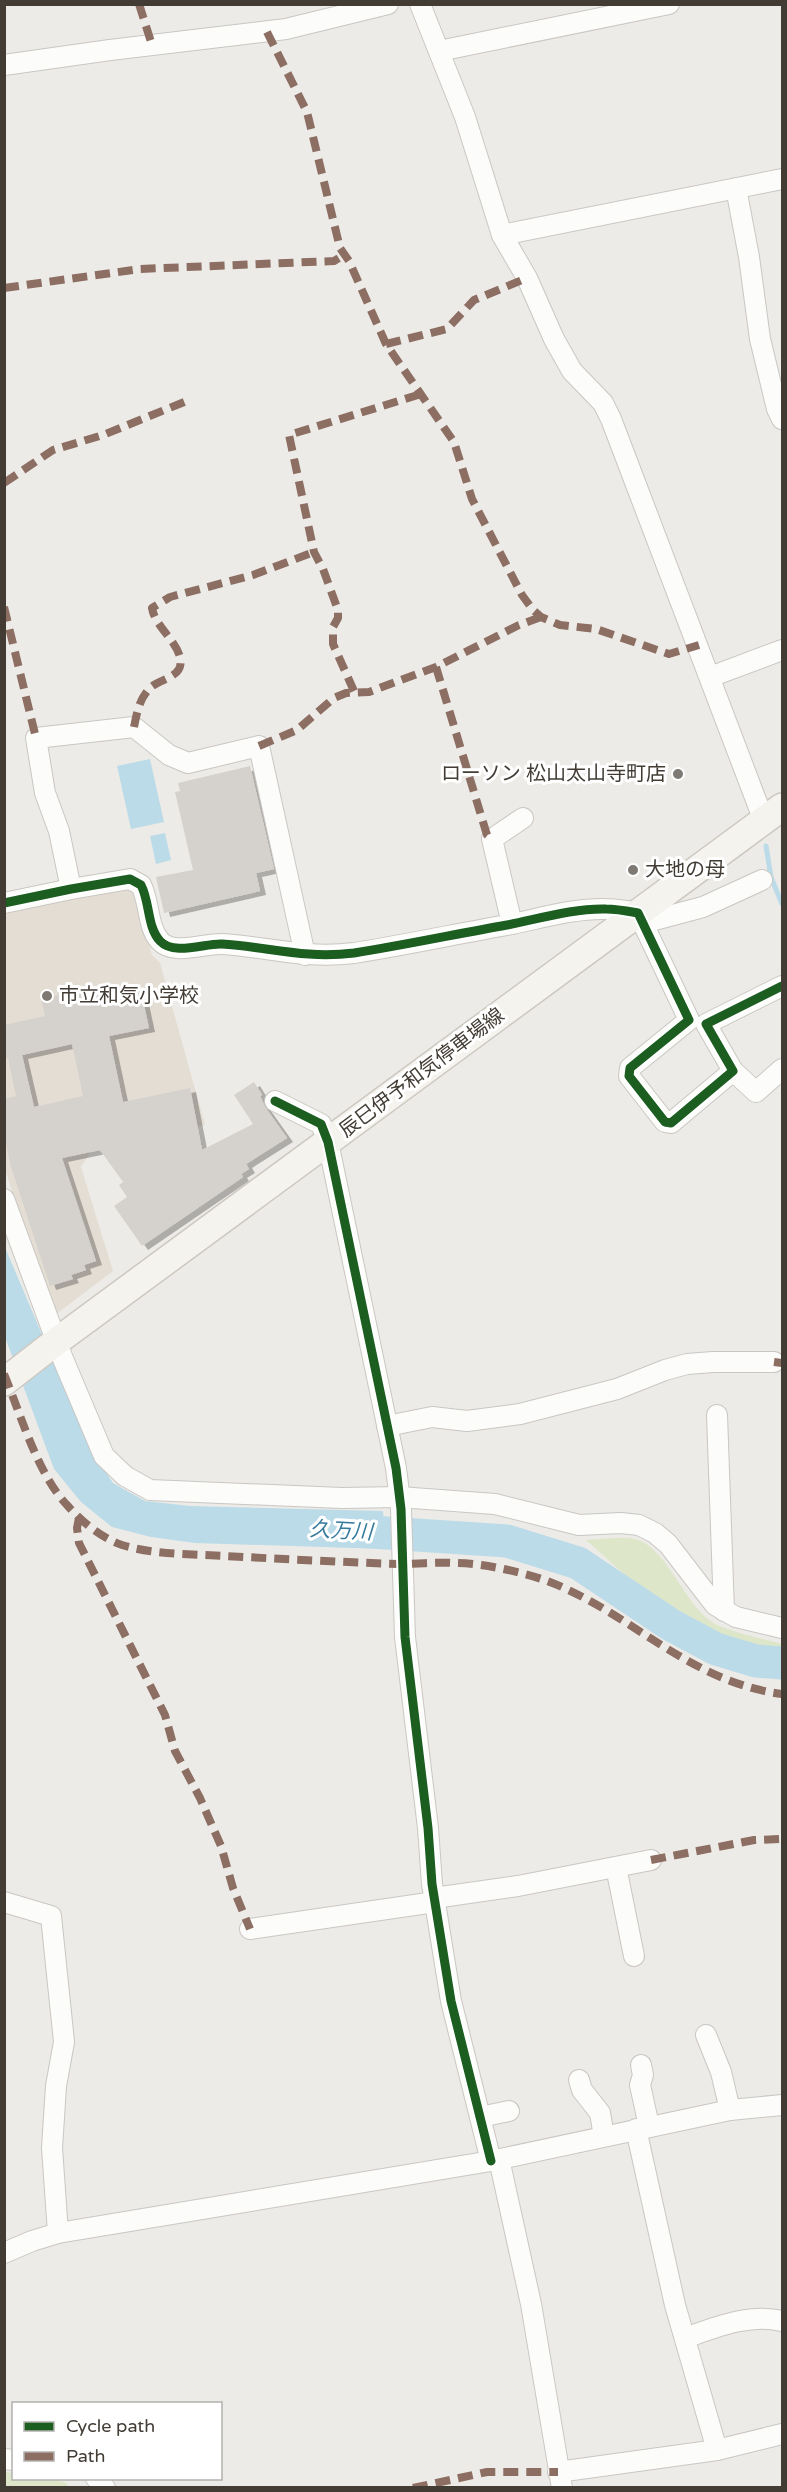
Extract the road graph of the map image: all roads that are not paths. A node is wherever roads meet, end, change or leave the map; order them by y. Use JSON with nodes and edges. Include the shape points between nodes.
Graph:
{"nodes":[{"id":1,"x":388,"y":4,"type":"edge"},
{"id":2,"x":420,"y":4,"type":"edge"},
{"id":3,"x":669,"y":4,"type":"edge"},
{"id":4,"x":439,"y":51,"type":"junction"},
{"id":5,"x":4,"y":65,"type":"edge"},
{"id":6,"x":783,"y":179,"type":"edge"},
{"id":7,"x":736,"y":188,"type":"junction"},
{"id":8,"x":502,"y":235,"type":"junction"},
{"id":9,"x":783,"y":419,"type":"edge"},
{"id":10,"x":783,"y":650,"type":"edge"},
{"id":11,"x":710,"y":677,"type":"junction"},
{"id":12,"x":773,"y":814,"type":"edge"},
{"id":13,"x":523,"y":818,"type":"dead end"},
{"id":14,"x":762,"y":880,"type":"dead end"},
{"id":15,"x":71,"y":888,"type":"junction"},
{"id":16,"x":4,"y":903,"type":"edge"},
{"id":17,"x":640,"y":918,"type":"junction"},
{"id":18,"x":512,"y":924,"type":"junction"},
{"id":19,"x":305,"y":955,"type":"junction"},
{"id":20,"x":783,"y":986,"type":"edge"},
{"id":21,"x":698,"y":1022,"type":"junction"},
{"id":22,"x":783,"y":1069,"type":"edge"},
{"id":23,"x":733,"y":1071,"type":"junction"},
{"id":24,"x":275,"y":1101,"type":"dead end"},
{"id":25,"x":328,"y":1142,"type":"junction"},
{"id":26,"x":4,"y":1199,"type":"edge"},
{"id":27,"x":53,"y":1344,"type":"junction"},
{"id":28,"x":774,"y":1362,"type":"dead end"},
{"id":29,"x":7,"y":1380,"type":"edge"},
{"id":30,"x":717,"y":1415,"type":"dead end"},
{"id":31,"x":387,"y":1426,"type":"junction"},
{"id":32,"x":400,"y":1503,"type":"junction"},
{"id":33,"x":724,"y":1611,"type":"junction"},
{"id":34,"x":783,"y":1628,"type":"edge"},
{"id":35,"x":651,"y":1860,"type":"dead end"},
{"id":36,"x":616,"y":1867,"type":"junction"},
{"id":37,"x":435,"y":1900,"type":"junction"},
{"id":38,"x":4,"y":1902,"type":"edge"},
{"id":39,"x":250,"y":1929,"type":"dead end"},
{"id":40,"x":634,"y":1956,"type":"dead end"},
{"id":41,"x":706,"y":2035,"type":"dead end"},
{"id":42,"x":641,"y":2065,"type":"dead end"},
{"id":43,"x":579,"y":2080,"type":"dead end"},
{"id":44,"x":783,"y":2105,"type":"edge"},
{"id":45,"x":730,"y":2110,"type":"junction"},
{"id":46,"x":509,"y":2111,"type":"dead end"},
{"id":47,"x":480,"y":2117,"type":"junction"},
{"id":48,"x":642,"y":2127,"type":"junction"},
{"id":49,"x":604,"y":2136,"type":"junction"},
{"id":50,"x":495,"y":2160,"type":"junction"},
{"id":51,"x":58,"y":2233,"type":"junction"},
{"id":52,"x":4,"y":2253,"type":"edge"},
{"id":53,"x":783,"y":2321,"type":"edge"},
{"id":54,"x":685,"y":2338,"type":"junction"},
{"id":55,"x":783,"y":2434,"type":"edge"},
{"id":56,"x":717,"y":2450,"type":"junction"},
{"id":57,"x":560,"y":2480,"type":"edge"}],
"edges":[{"from":1,"to":5,"type":"street","via":[[286,29]]},
{"from":2,"to":4,"type":"street"},
{"from":3,"to":4,"type":"street"},
{"from":4,"to":8,"type":"street","via":[[478,155]]},
{"from":6,"to":7,"type":"street"},
{"from":7,"to":8,"type":"street"},
{"from":7,"to":9,"type":"street","via":[[760,339],[777,409]]},
{"from":8,"to":11,"type":"street","via":[[572,371],[603,403],[611,419]]},
{"from":10,"to":11,"type":"street"},
{"from":11,"to":12,"type":"street"},
{"from":12,"to":17,"type":"main road","name":"辰巳伊予和気停車場線"},
{"from":13,"to":18,"type":"street","via":[[492,839]]},
{"from":14,"to":17,"type":"street","via":[[703,907]]},
{"from":15,"to":16,"type":"street"},
{"from":15,"to":19,"type":"street","via":[[122,879],[136,881],[144,890],[160,942],[169,946],[222,944]]},
{"from":15,"to":19,"type":"street","via":[[59,831],[45,793],[36,738],[134,727],[169,755],[188,763],[260,746]]},
{"from":17,"to":18,"type":"street","via":[[605,909]]},
{"from":17,"to":21,"type":"street"},
{"from":17,"to":25,"type":"main road","name":"辰巳伊予和気停車場線"},
{"from":18,"to":19,"type":"street","via":[[352,953]]},
{"from":20,"to":21,"type":"street"},
{"from":21,"to":23,"type":"street"},
{"from":21,"to":23,"type":"street","via":[[630,1068],[629,1076],[665,1122],[670,1123]]},
{"from":22,"to":23,"type":"street","via":[[756,1092]]},
{"from":24,"to":25,"type":"street","via":[[321,1124]]},
{"from":25,"to":27,"type":"main road","name":"辰巳伊予和気停車場線"},
{"from":25,"to":31,"type":"street"},
{"from":26,"to":27,"type":"street"},
{"from":27,"to":29,"type":"main road","name":"辰巳伊予和気停車場線"},
{"from":27,"to":32,"type":"street","via":[[104,1456],[125,1476],[150,1490]]},
{"from":28,"to":31,"type":"street","via":[[687,1364],[617,1389],[520,1414],[467,1421],[432,1417]]},
{"from":30,"to":33,"type":"street"},
{"from":31,"to":32,"type":"street"},
{"from":32,"to":33,"type":"street","via":[[495,1504],[579,1525],[639,1525],[668,1544],[707,1597]]},
{"from":32,"to":37,"type":"street","via":[[405,1637]]},
{"from":33,"to":34,"type":"street"},
{"from":35,"to":36,"type":"street"},
{"from":36,"to":37,"type":"street"},
{"from":36,"to":40,"type":"street"},
{"from":37,"to":39,"type":"street"},
{"from":37,"to":47,"type":"street","via":[[451,2001]]},
{"from":38,"to":51,"type":"street","via":[[51,1916],[64,2042],[52,2148]]},
{"from":41,"to":45,"type":"street","via":[[721,2072]]},
{"from":42,"to":48,"type":"street"},
{"from":43,"to":49,"type":"street","via":[[600,2113]]},
{"from":44,"to":45,"type":"street"},
{"from":45,"to":48,"type":"street"},
{"from":46,"to":47,"type":"street"},
{"from":47,"to":50,"type":"street"},
{"from":48,"to":49,"type":"street"},
{"from":48,"to":54,"type":"street"},
{"from":49,"to":50,"type":"street"},
{"from":50,"to":51,"type":"street"},
{"from":50,"to":57,"type":"street","via":[[531,2304]]},
{"from":51,"to":52,"type":"street"},
{"from":53,"to":54,"type":"street","via":[[765,2317],[722,2325]]},
{"from":54,"to":56,"type":"street"},
{"from":55,"to":56,"type":"street"},
{"from":56,"to":57,"type":"street"}]}
